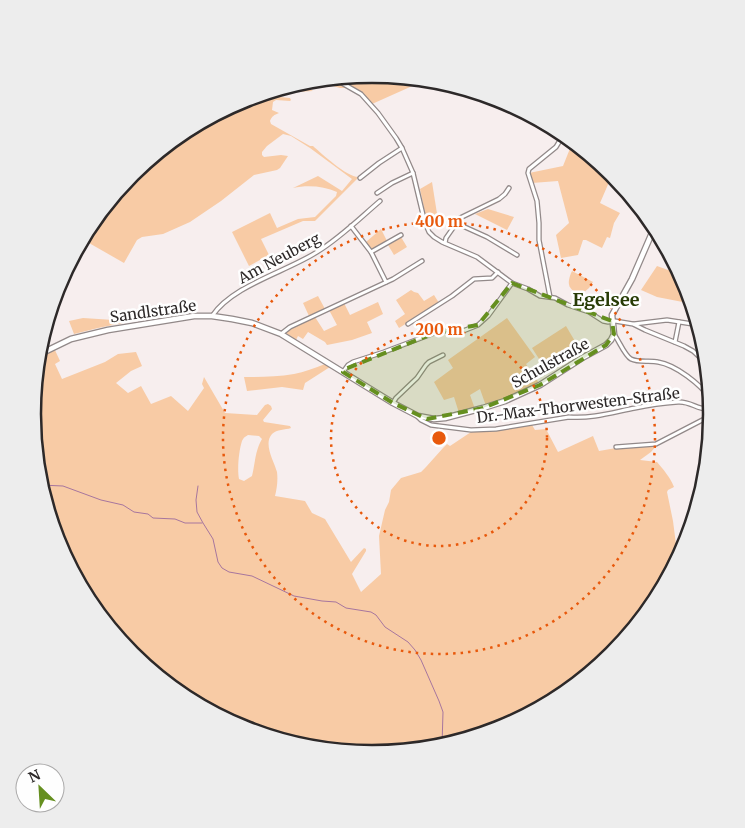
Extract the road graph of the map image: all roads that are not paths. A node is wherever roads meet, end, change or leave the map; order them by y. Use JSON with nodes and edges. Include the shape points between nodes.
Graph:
{"nodes":[{"id":1,"x":344,"y":84,"type":"edge"},
{"id":2,"x":559,"y":142,"type":"dead end"},
{"id":3,"x":402,"y":148,"type":"junction"},
{"id":4,"x":413,"y":173,"type":"junction"},
{"id":5,"x":360,"y":178,"type":"dead end"},
{"id":6,"x":509,"y":188,"type":"dead end"},
{"id":7,"x":377,"y":193,"type":"dead end"},
{"id":8,"x":380,"y":201,"type":"dead end"},
{"id":9,"x":456,"y":223,"type":"junction"},
{"id":10,"x":351,"y":226,"type":"junction"},
{"id":11,"x":400,"y":235,"type":"dead end"},
{"id":12,"x":652,"y":236,"type":"edge"},
{"id":13,"x":445,"y":243,"type":"junction"},
{"id":14,"x":371,"y":252,"type":"junction"},
{"id":15,"x":517,"y":255,"type":"dead end"},
{"id":16,"x":422,"y":261,"type":"dead end"},
{"id":17,"x":498,"y":272,"type":"junction"},
{"id":18,"x":386,"y":282,"type":"junction"},
{"id":19,"x":512,"y":283,"type":"junction"},
{"id":20,"x":550,"y":297,"type":"junction"},
{"id":21,"x":212,"y":316,"type":"junction"},
{"id":22,"x":612,"y":321,"type":"junction"},
{"id":23,"x":679,"y":322,"type":"junction"},
{"id":24,"x":408,"y":324,"type":"dead end"},
{"id":25,"x":633,"y":324,"type":"junction"},
{"id":26,"x":691,"y":324,"type":"edge"},
{"id":27,"x":281,"y":334,"type":"junction"},
{"id":28,"x":614,"y":334,"type":"junction"},
{"id":29,"x":675,"y":342,"type":"junction"},
{"id":30,"x":48,"y":350,"type":"edge"},
{"id":31,"x":443,"y":355,"type":"dead end"},
{"id":32,"x":698,"y":355,"type":"edge"},
{"id":33,"x":343,"y":372,"type":"junction"},
{"id":34,"x":703,"y":390,"type":"edge"},
{"id":35,"x":393,"y":402,"type":"junction"},
{"id":36,"x":704,"y":409,"type":"edge"},
{"id":37,"x":418,"y":416,"type":"junction"},
{"id":38,"x":704,"y":419,"type":"edge"},
{"id":39,"x":616,"y":447,"type":"dead end"}],
"edges":[{"from":1,"to":3,"type":"street","via":[[361,94]]},
{"from":2,"to":20,"type":"street","via":[[528,173],[537,200],[538,240]]},
{"from":3,"to":4,"type":"street"},
{"from":3,"to":5,"type":"street"},
{"from":4,"to":7,"type":"street"},
{"from":4,"to":13,"type":"street","via":[[429,232]]},
{"from":6,"to":9,"type":"street","via":[[499,199],[464,215]]},
{"from":8,"to":10,"type":"street","name":"Am Neuberg"},
{"from":9,"to":13,"type":"street"},
{"from":9,"to":15,"type":"street"},
{"from":10,"to":14,"type":"street"},
{"from":10,"to":21,"type":"street","name":"Am Neuberg","via":[[318,252],[233,295]]},
{"from":11,"to":14,"type":"street"},
{"from":12,"to":22,"type":"street","via":[[612,315]]},
{"from":13,"to":17,"type":"street","via":[[477,257]]},
{"from":14,"to":18,"type":"street"},
{"from":16,"to":18,"type":"street"},
{"from":17,"to":19,"type":"street"},
{"from":17,"to":24,"type":"street","via":[[492,278],[474,279]]},
{"from":18,"to":27,"type":"street"},
{"from":19,"to":20,"type":"street","via":[[540,296]]},
{"from":19,"to":33,"type":"street","via":[[478,325],[463,331],[437,332],[353,362]]},
{"from":20,"to":22,"type":"street","via":[[603,321]]},
{"from":21,"to":27,"type":"street","name":"Sandlstraße","via":[[252,323]]},
{"from":21,"to":30,"type":"street","name":"Sandlstraße","via":[[176,318],[108,330],[71,339]]},
{"from":22,"to":25,"type":"street"},
{"from":22,"to":28,"type":"street"},
{"from":23,"to":25,"type":"street","via":[[667,320]]},
{"from":23,"to":26,"type":"street"},
{"from":23,"to":29,"type":"street"},
{"from":25,"to":29,"type":"street"},
{"from":27,"to":33,"type":"street","name":"Sandlstraße"},
{"from":28,"to":34,"type":"street","via":[[626,356],[674,368]]},
{"from":28,"to":37,"type":"street","name":"Schulstraße","via":[[600,349],[540,385],[505,401],[434,420]]},
{"from":29,"to":32,"type":"street"},
{"from":31,"to":35,"type":"street","via":[[429,362]]},
{"from":33,"to":35,"type":"street","name":"Schulstraße"},
{"from":35,"to":37,"type":"street","name":"Schulstraße"},
{"from":36,"to":37,"type":"street","name":"Dr.-Max-Thorwesten-Straße","via":[[689,402],[679,402],[580,418],[471,430],[431,425]]},
{"from":38,"to":39,"type":"street","via":[[656,444]]}]}
